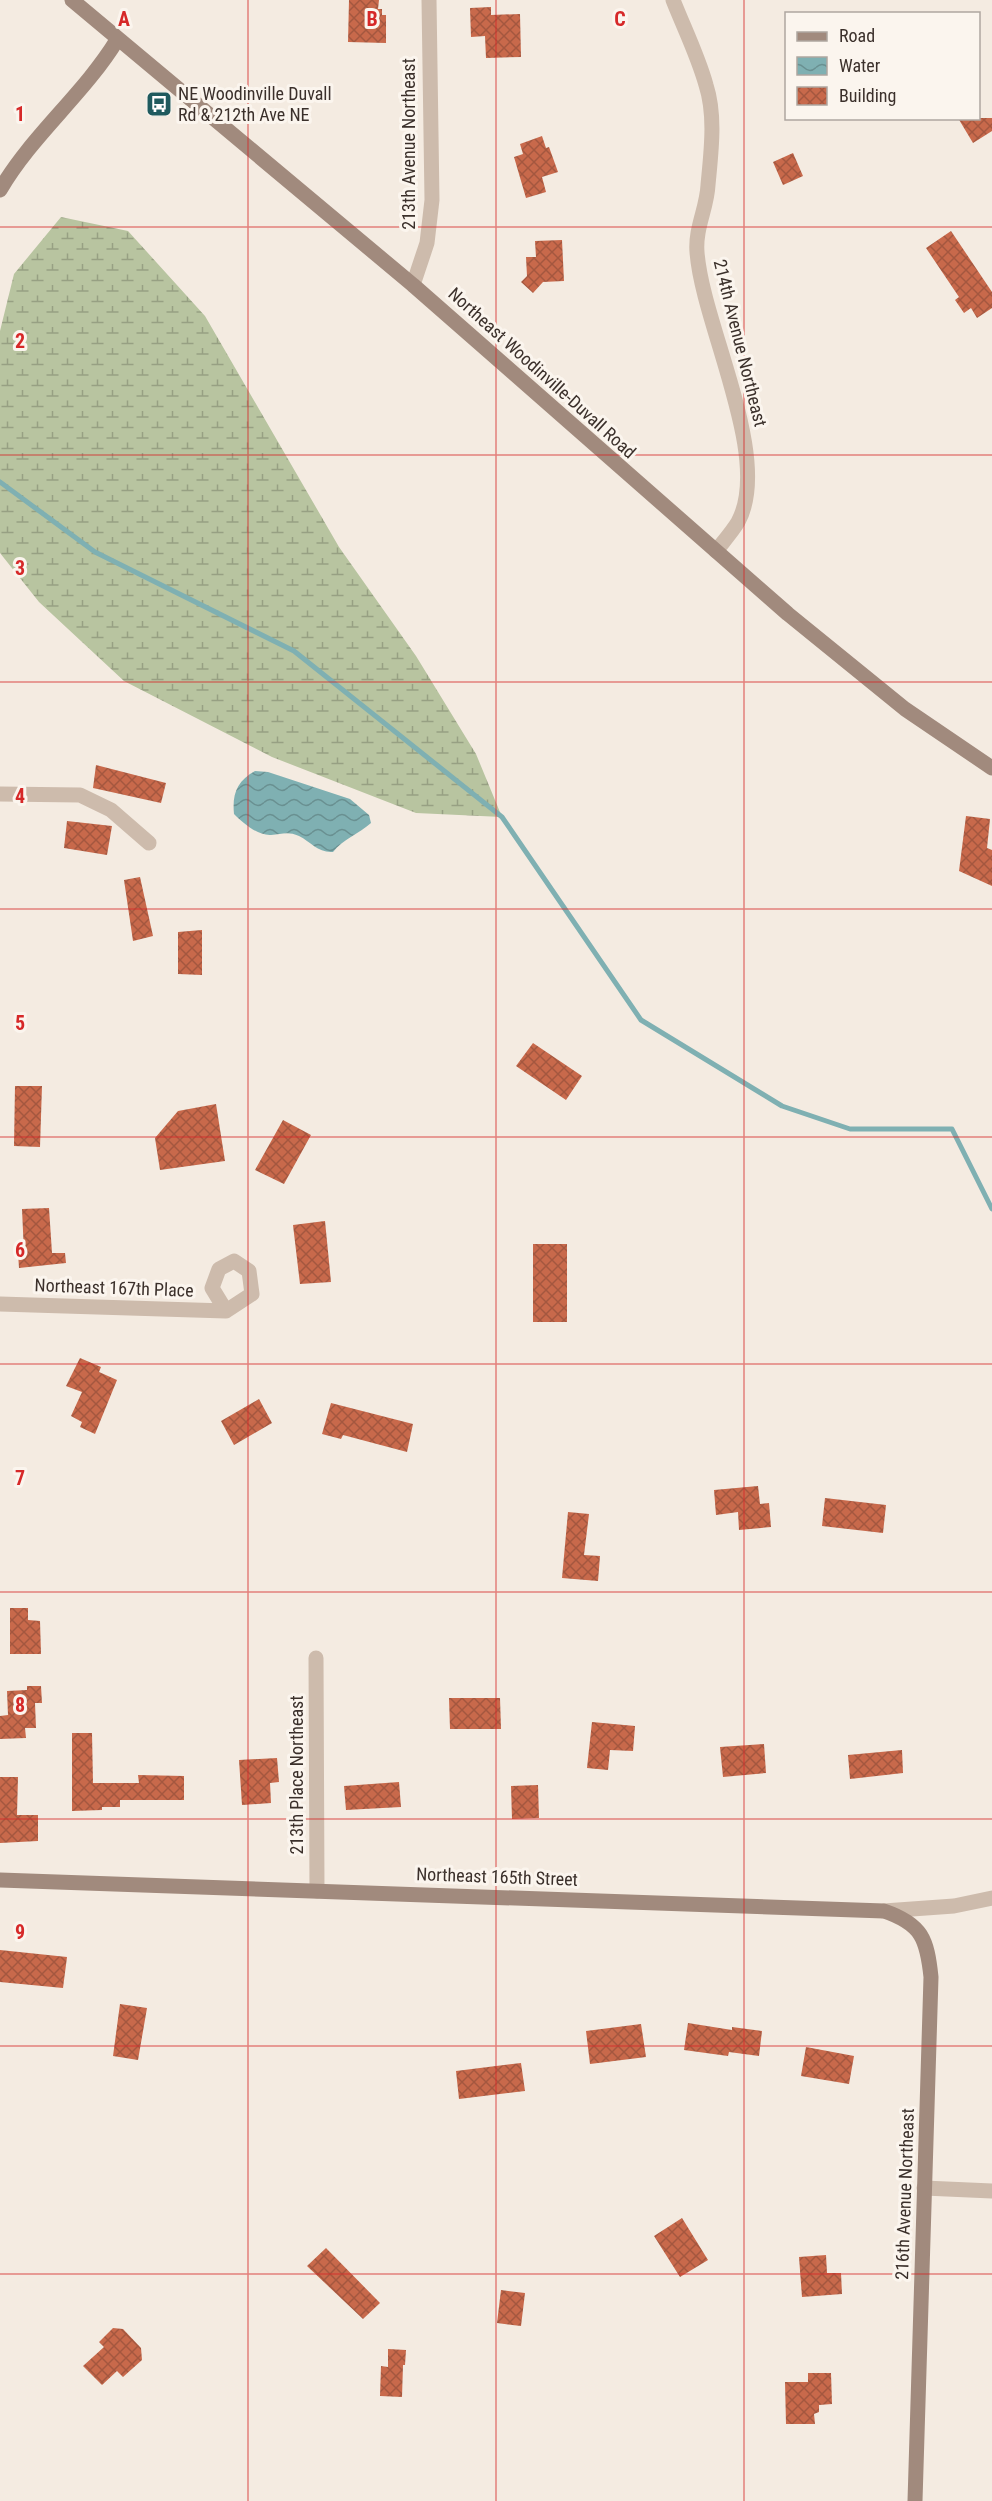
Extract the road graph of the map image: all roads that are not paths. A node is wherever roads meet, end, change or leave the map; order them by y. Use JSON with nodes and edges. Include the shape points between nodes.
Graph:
{"nodes":[{"id":1,"x":72,"y":0,"type":"edge"},
{"id":2,"x":429,"y":0,"type":"edge"},
{"id":3,"x":673,"y":0,"type":"edge"},
{"id":4,"x":117,"y":40,"type":"junction"},
{"id":5,"x":0,"y":190,"type":"edge"},
{"id":6,"x":413,"y":285,"type":"junction"},
{"id":7,"x":716,"y":551,"type":"junction"},
{"id":8,"x":992,"y":768,"type":"edge"},
{"id":9,"x":0,"y":794,"type":"edge"},
{"id":10,"x":149,"y":843,"type":"dead end"},
{"id":11,"x":0,"y":1304,"type":"edge"},
{"id":12,"x":226,"y":1311,"type":"dead end"},
{"id":13,"x":316,"y":1658,"type":"dead end"},
{"id":14,"x":0,"y":1880,"type":"edge"},
{"id":15,"x":317,"y":1891,"type":"junction"},
{"id":16,"x":992,"y":1898,"type":"edge"},
{"id":17,"x":884,"y":1911,"type":"junction"},
{"id":18,"x":924,"y":2188,"type":"junction"},
{"id":19,"x":992,"y":2191,"type":"edge"},
{"id":20,"x":915,"y":2501,"type":"edge"}],
"edges":[{"from":1,"to":4,"type":"street","name":"Northeast Woodinville-Duvall Road"},
{"from":2,"to":6,"type":"street","name":"213th Avenue Northeast","via":[[432,200],[427,243]]},
{"from":3,"to":7,"type":"street","name":"214th Avenue Northeast","via":[[707,86],[710,104],[708,189],[697,231],[697,252],[706,301],[743,430],[746,463],[746,497],[738,522]]},
{"from":4,"to":5,"type":"street","via":[[101,66]]},
{"from":4,"to":6,"type":"street","name":"Northeast Woodinville-Duvall Road"},
{"from":6,"to":7,"type":"street","name":"Northeast Woodinville-Duvall Road"},
{"from":7,"to":8,"type":"street","name":"Northeast Woodinville-Duvall Road","via":[[873,685]]},
{"from":9,"to":10,"type":"street","via":[[80,795],[111,810]]},
{"from":11,"to":12,"type":"street","name":"Northeast 167th Place"},
{"from":13,"to":15,"type":"street","name":"213th Place Northeast"},
{"from":14,"to":15,"type":"street","name":"Northeast 165th Street"},
{"from":15,"to":17,"type":"street","name":"Northeast 165th Street"},
{"from":16,"to":17,"type":"street","name":"Northeast 165th Street","via":[[954,1906]]},
{"from":17,"to":18,"type":"street","name":"216th Avenue Northeast","via":[[912,1924],[923,1937],[928,1953],[931,1977]]},
{"from":18,"to":19,"type":"street"},
{"from":18,"to":20,"type":"street","name":"216th Avenue Northeast"}]}
